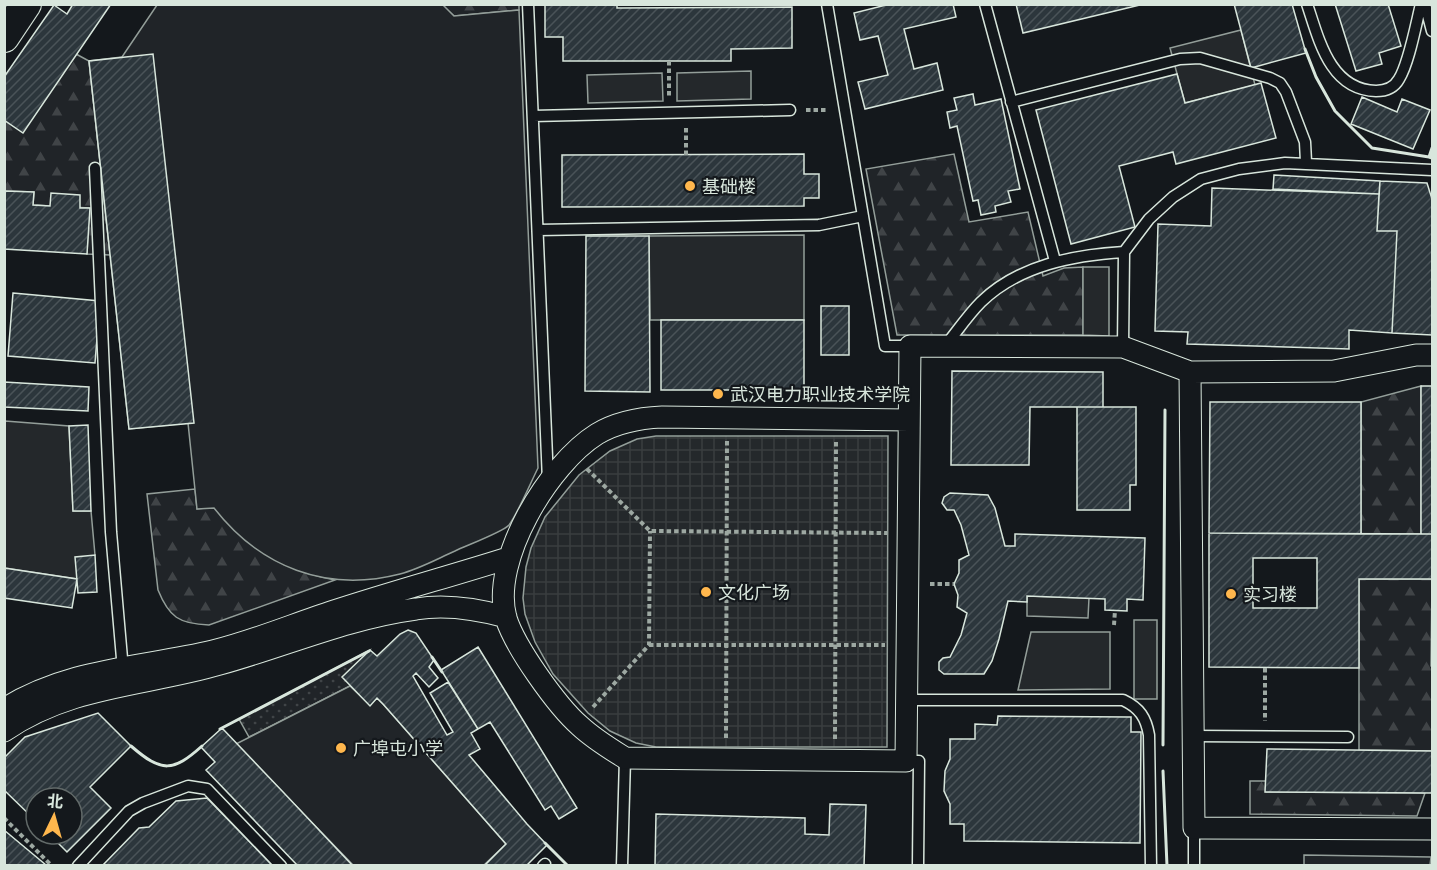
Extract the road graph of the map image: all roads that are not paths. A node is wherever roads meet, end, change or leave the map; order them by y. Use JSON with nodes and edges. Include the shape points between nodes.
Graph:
{"nodes":[{"id":1,"x":26,"y":4,"type":"edge"},
{"id":2,"x":528,"y":4,"type":"edge"},
{"id":3,"x":827,"y":4,"type":"edge"},
{"id":4,"x":985,"y":4,"type":"edge"},
{"id":5,"x":1307,"y":4,"type":"edge"},
{"id":6,"x":1423,"y":4,"type":"edge"},
{"id":7,"x":1432,"y":31,"type":"edge"},
{"id":8,"x":4,"y":37,"type":"edge"},
{"id":9,"x":1011,"y":102,"type":"junction"},
{"id":10,"x":790,"y":110,"type":"road end"},
{"id":11,"x":533,"y":116,"type":"junction"},
{"id":12,"x":1306,"y":162,"type":"junction"},
{"id":13,"x":95,"y":168,"type":"dead end"},
{"id":14,"x":1432,"y":170,"type":"edge"},
{"id":15,"x":863,"y":216,"type":"junction"},
{"id":16,"x":538,"y":230,"type":"junction"},
{"id":17,"x":1124,"y":252,"type":"junction"},
{"id":18,"x":1054,"y":261,"type":"junction"},
{"id":19,"x":946,"y":345,"type":"junction"},
{"id":20,"x":910,"y":346,"type":"junction"},
{"id":21,"x":1123,"y":347,"type":"junction"},
{"id":22,"x":1432,"y":355,"type":"edge"},
{"id":23,"x":1190,"y":372,"type":"junction"},
{"id":24,"x":909,"y":420,"type":"junction"},
{"id":25,"x":548,"y":482,"type":"junction"},
{"id":26,"x":508,"y":558,"type":"junction"},
{"id":27,"x":506,"y":617,"type":"junction"},
{"id":28,"x":123,"y":675,"type":"junction"},
{"id":29,"x":907,"y":700,"type":"junction"},
{"id":30,"x":4,"y":709,"type":"edge"},
{"id":31,"x":4,"y":730,"type":"edge"},
{"id":32,"x":1193,"y":736,"type":"junction"},
{"id":33,"x":1348,"y":736,"type":"dead end"},
{"id":34,"x":624,"y":758,"type":"junction"},
{"id":35,"x":906,"y":761,"type":"junction"},
{"id":36,"x":1194,"y":828,"type":"junction"},
{"id":37,"x":1432,"y":829,"type":"edge"},
{"id":38,"x":78,"y":866,"type":"edge"},
{"id":39,"x":281,"y":866,"type":"edge"},
{"id":40,"x":622,"y":866,"type":"edge"},
{"id":41,"x":918,"y":866,"type":"edge"},
{"id":42,"x":1151,"y":866,"type":"edge"},
{"id":43,"x":1194,"y":866,"type":"edge"}],
"edges":[{"from":1,"to":8,"type":"street"},
{"from":2,"to":11,"type":"lane"},
{"from":3,"to":15,"type":"lane"},
{"from":4,"to":9,"type":"lane"},
{"from":5,"to":6,"type":"lane","via":[[1326,57],[1336,72],[1352,86],[1376,91],[1386,90],[1399,80]]},
{"from":6,"to":7,"type":"lane"},
{"from":9,"to":12,"type":"lane","via":[[1180,59],[1200,58],[1280,83],[1305,142]]},
{"from":9,"to":18,"type":"lane"},
{"from":10,"to":11,"type":"lane"},
{"from":11,"to":16,"type":"lane"},
{"from":12,"to":14,"type":"lane"},
{"from":12,"to":17,"type":"lane","via":[[1262,165],[1202,179],[1161,207]]},
{"from":13,"to":28,"type":"lane","via":[[111,532]]},
{"from":15,"to":16,"type":"lane","via":[[819,225]]},
{"from":15,"to":20,"type":"lane","via":[[885,346]]},
{"from":16,"to":25,"type":"lane"},
{"from":17,"to":18,"type":"lane"},
{"from":17,"to":21,"type":"lane"},
{"from":18,"to":19,"type":"lane","via":[[1012,279],[990,294]]},
{"from":19,"to":20,"type":"street"},
{"from":19,"to":21,"type":"street"},
{"from":20,"to":24,"type":"street"},
{"from":21,"to":23,"type":"street"},
{"from":22,"to":23,"type":"street","via":[[1334,371]]},
{"from":23,"to":32,"type":"street"},
{"from":24,"to":25,"type":"street","via":[[662,417],[625,422],[596,434]]},
{"from":24,"to":29,"type":"street"},
{"from":25,"to":26,"type":"street"},
{"from":26,"to":27,"type":"street"},
{"from":26,"to":28,"type":"street","via":[[215,651]]},
{"from":27,"to":28,"type":"street","via":[[478,610],[417,608],[354,621],[219,664]]},
{"from":27,"to":34,"type":"street","via":[[536,671],[578,725]]},
{"from":28,"to":30,"type":"street","via":[[68,679],[31,693]]},
{"from":28,"to":31,"type":"street","via":[[42,708]]},
{"from":29,"to":35,"type":"street"},
{"from":29,"to":42,"type":"lane","via":[[1123,700],[1136,707],[1144,717],[1149,735]]},
{"from":32,"to":33,"type":"lane"},
{"from":32,"to":36,"type":"street"},
{"from":34,"to":35,"type":"street"},
{"from":34,"to":40,"type":"lane"},
{"from":35,"to":41,"type":"lane","via":[[919,761]]},
{"from":36,"to":37,"type":"street"},
{"from":36,"to":43,"type":"lane"},
{"from":38,"to":39,"type":"lane","via":[[129,811],[188,786],[207,789]]}]}
